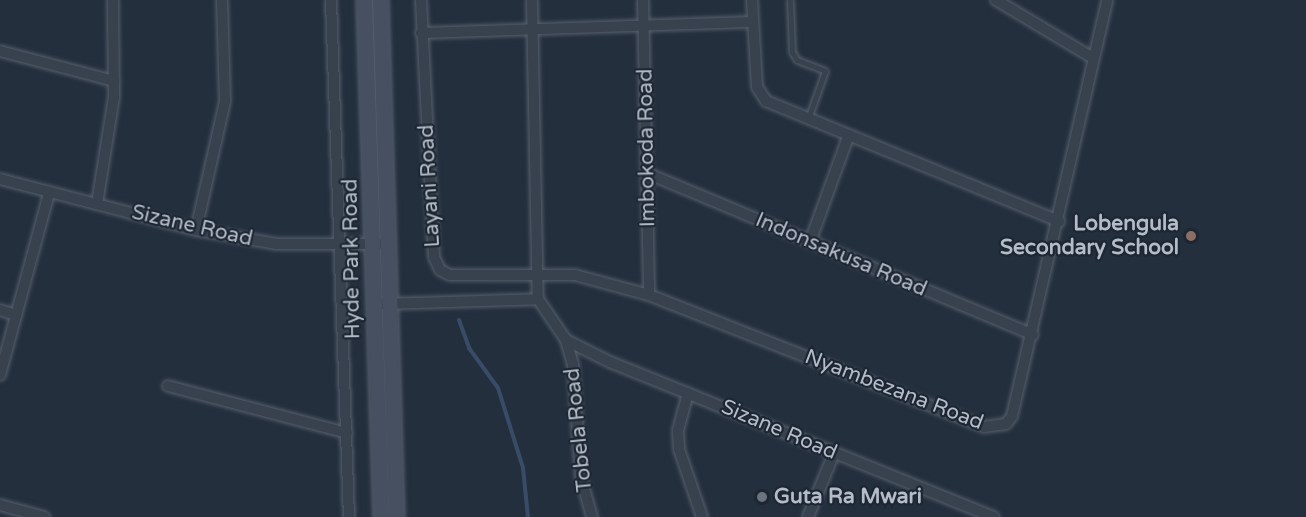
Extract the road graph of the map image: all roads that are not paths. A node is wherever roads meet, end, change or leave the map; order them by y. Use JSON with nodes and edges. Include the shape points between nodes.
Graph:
{"nodes":[{"id":1,"x":113,"y":0,"type":"edge"},
{"id":2,"x":222,"y":0,"type":"edge"},
{"id":3,"x":331,"y":0,"type":"edge"},
{"id":4,"x":364,"y":0,"type":"edge"},
{"id":5,"x":380,"y":0,"type":"edge"},
{"id":6,"x":421,"y":0,"type":"edge"},
{"id":7,"x":532,"y":0,"type":"edge"},
{"id":8,"x":643,"y":0,"type":"edge"},
{"id":9,"x":752,"y":0,"type":"edge"},
{"id":10,"x":790,"y":0,"type":"edge"},
{"id":11,"x":996,"y":0,"type":"edge"},
{"id":12,"x":1107,"y":0,"type":"edge"},
{"id":13,"x":752,"y":22,"type":"junction"},
{"id":14,"x":644,"y":26,"type":"junction"},
{"id":15,"x":533,"y":30,"type":"junction"},
{"id":16,"x":421,"y":33,"type":"junction"},
{"id":17,"x":0,"y":51,"type":"edge"},
{"id":18,"x":1093,"y":58,"type":"junction"},
{"id":19,"x":114,"y":81,"type":"junction"},
{"id":20,"x":807,"y":120,"type":"junction"},
{"id":21,"x":848,"y":137,"type":"junction"},
{"id":22,"x":649,"y":174,"type":"junction"},
{"id":23,"x":0,"y":179,"type":"edge"},
{"id":24,"x":49,"y":193,"type":"junction"},
{"id":25,"x":97,"y":204,"type":"junction"},
{"id":26,"x":1059,"y":221,"type":"junction"},
{"id":27,"x":196,"y":230,"type":"junction"},
{"id":28,"x":810,"y":242,"type":"junction"},
{"id":29,"x":342,"y":244,"type":"junction"},
{"id":30,"x":381,"y":244,"type":"junction"},
{"id":31,"x":539,"y":274,"type":"junction"},
{"id":32,"x":649,"y":295,"type":"junction"},
{"id":33,"x":538,"y":299,"type":"junction"},
{"id":34,"x":374,"y":304,"type":"junction"},
{"id":35,"x":390,"y":304,"type":"junction"},
{"id":36,"x":0,"y":310,"type":"edge"},
{"id":37,"x":16,"y":315,"type":"junction"},
{"id":38,"x":1032,"y":335,"type":"junction"},
{"id":39,"x":566,"y":340,"type":"junction"},
{"id":40,"x":0,"y":375,"type":"edge"},
{"id":41,"x":168,"y":386,"type":"dead end"},
{"id":42,"x":688,"y":393,"type":"junction"},
{"id":43,"x":347,"y":433,"type":"junction"},
{"id":44,"x":834,"y":453,"type":"junction"},
{"id":45,"x":0,"y":505,"type":"edge"},
{"id":46,"x":987,"y":516,"type":"edge"},
{"id":47,"x":44,"y":517,"type":"edge"},
{"id":48,"x":349,"y":517,"type":"edge"},
{"id":49,"x":381,"y":517,"type":"edge"},
{"id":50,"x":396,"y":517,"type":"edge"},
{"id":51,"x":592,"y":517,"type":"edge"},
{"id":52,"x":702,"y":517,"type":"edge"},
{"id":53,"x":808,"y":517,"type":"edge"}],
"edges":[{"from":1,"to":19,"type":"street"},
{"from":2,"to":27,"type":"street","via":[[225,101]]},
{"from":3,"to":29,"type":"street"},
{"from":4,"to":30,"type":"street","name":"Hyde Park Road"},
{"from":5,"to":30,"type":"street","name":"Hyde Park Road"},
{"from":6,"to":16,"type":"street","name":"Layani Road"},
{"from":7,"to":15,"type":"street"},
{"from":8,"to":14,"type":"street","name":"Imbokoda Road"},
{"from":9,"to":13,"type":"street"},
{"from":10,"to":20,"type":"lane","via":[[792,52],[797,60],[825,71]]},
{"from":11,"to":18,"type":"street"},
{"from":12,"to":18,"type":"street","name":"Nyambezana Road"},
{"from":13,"to":14,"type":"street"},
{"from":13,"to":20,"type":"street","via":[[757,87],[776,108]]},
{"from":14,"to":15,"type":"street"},
{"from":14,"to":22,"type":"street","name":"Imbokoda Road"},
{"from":15,"to":16,"type":"street"},
{"from":15,"to":31,"type":"street"},
{"from":16,"to":31,"type":"street","name":"Layani Road","via":[[436,264],[450,275]]},
{"from":17,"to":19,"type":"street"},
{"from":18,"to":26,"type":"street","name":"Nyambezana Road"},
{"from":19,"to":25,"type":"street"},
{"from":20,"to":21,"type":"street"},
{"from":21,"to":26,"type":"street"},
{"from":21,"to":28,"type":"street"},
{"from":22,"to":28,"type":"street","name":"Indonsakusa Road"},
{"from":22,"to":32,"type":"street","name":"Imbokoda Road"},
{"from":23,"to":24,"type":"street","name":"Sizane Road"},
{"from":24,"to":25,"type":"street","name":"Sizane Road"},
{"from":24,"to":37,"type":"street"},
{"from":25,"to":27,"type":"street","name":"Sizane Road"},
{"from":26,"to":38,"type":"street","name":"Nyambezana Road"},
{"from":27,"to":29,"type":"street","name":"Sizane Road","via":[[277,244]]},
{"from":28,"to":38,"type":"street","name":"Indonsakusa Road"},
{"from":29,"to":30,"type":"street","name":"Sizane Road"},
{"from":29,"to":43,"type":"street"},
{"from":30,"to":34,"type":"street","name":"Hyde Park Road"},
{"from":30,"to":35,"type":"street","name":"Hyde Park Road"},
{"from":31,"to":32,"type":"street","name":"Nyambezana Road","via":[[575,275]]},
{"from":31,"to":33,"type":"street"},
{"from":32,"to":38,"type":"street","name":"Nyambezana Road","via":[[984,427],[1006,424],[1012,416]]},
{"from":33,"to":35,"type":"street"},
{"from":33,"to":39,"type":"street","name":"Tobela Road"},
{"from":34,"to":35,"type":"street"},
{"from":34,"to":49,"type":"street","name":"Hyde Park Road"},
{"from":35,"to":50,"type":"street","name":"Hyde Park Road"},
{"from":36,"to":37,"type":"street"},
{"from":37,"to":40,"type":"street"},
{"from":39,"to":42,"type":"street","name":"Sizane Road"},
{"from":39,"to":51,"type":"street","name":"Tobela Road","via":[[577,383],[581,478]]},
{"from":41,"to":43,"type":"street"},
{"from":42,"to":44,"type":"street","name":"Sizane Road"},
{"from":42,"to":52,"type":"street","via":[[678,431],[679,449]]},
{"from":43,"to":48,"type":"street"},
{"from":44,"to":46,"type":"street","name":"Sizane Road"},
{"from":44,"to":53,"type":"street"},
{"from":45,"to":47,"type":"street"}]}
